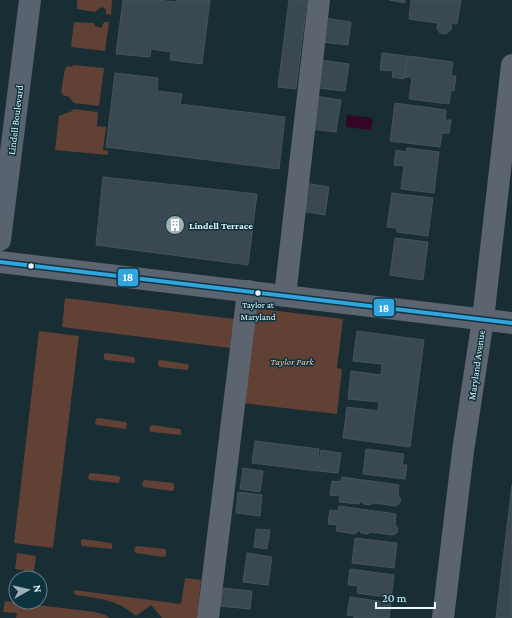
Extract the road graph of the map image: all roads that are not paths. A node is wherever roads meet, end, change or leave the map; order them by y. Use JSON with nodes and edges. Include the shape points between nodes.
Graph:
{"nodes":[{"id":1,"x":30,"y":0,"type":"edge"},
{"id":2,"x":319,"y":0,"type":"edge"},
{"id":3,"x":512,"y":65,"type":"edge"},
{"id":4,"x":0,"y":240,"type":"edge"},
{"id":5,"x":0,"y":262,"type":"edge"},
{"id":6,"x":248,"y":291,"type":"junction"},
{"id":7,"x":284,"y":296,"type":"junction"},
{"id":8,"x":483,"y":319,"type":"junction"},
{"id":9,"x":512,"y":323,"type":"edge"},
{"id":10,"x":208,"y":618,"type":"edge"},
{"id":11,"x":443,"y":618,"type":"edge"}],
"edges":[{"from":1,"to":4,"type":"main road","name":"Lindell Boulevard"},
{"from":2,"to":7,"type":"street"},
{"from":3,"to":8,"type":"street","name":"Maryland Avenue"},
{"from":5,"to":6,"type":"street"},
{"from":6,"to":7,"type":"street"},
{"from":6,"to":10,"type":"street"},
{"from":7,"to":8,"type":"street"},
{"from":8,"to":9,"type":"street"},
{"from":8,"to":11,"type":"street","name":"Maryland Avenue","via":[[463,451]]}]}
